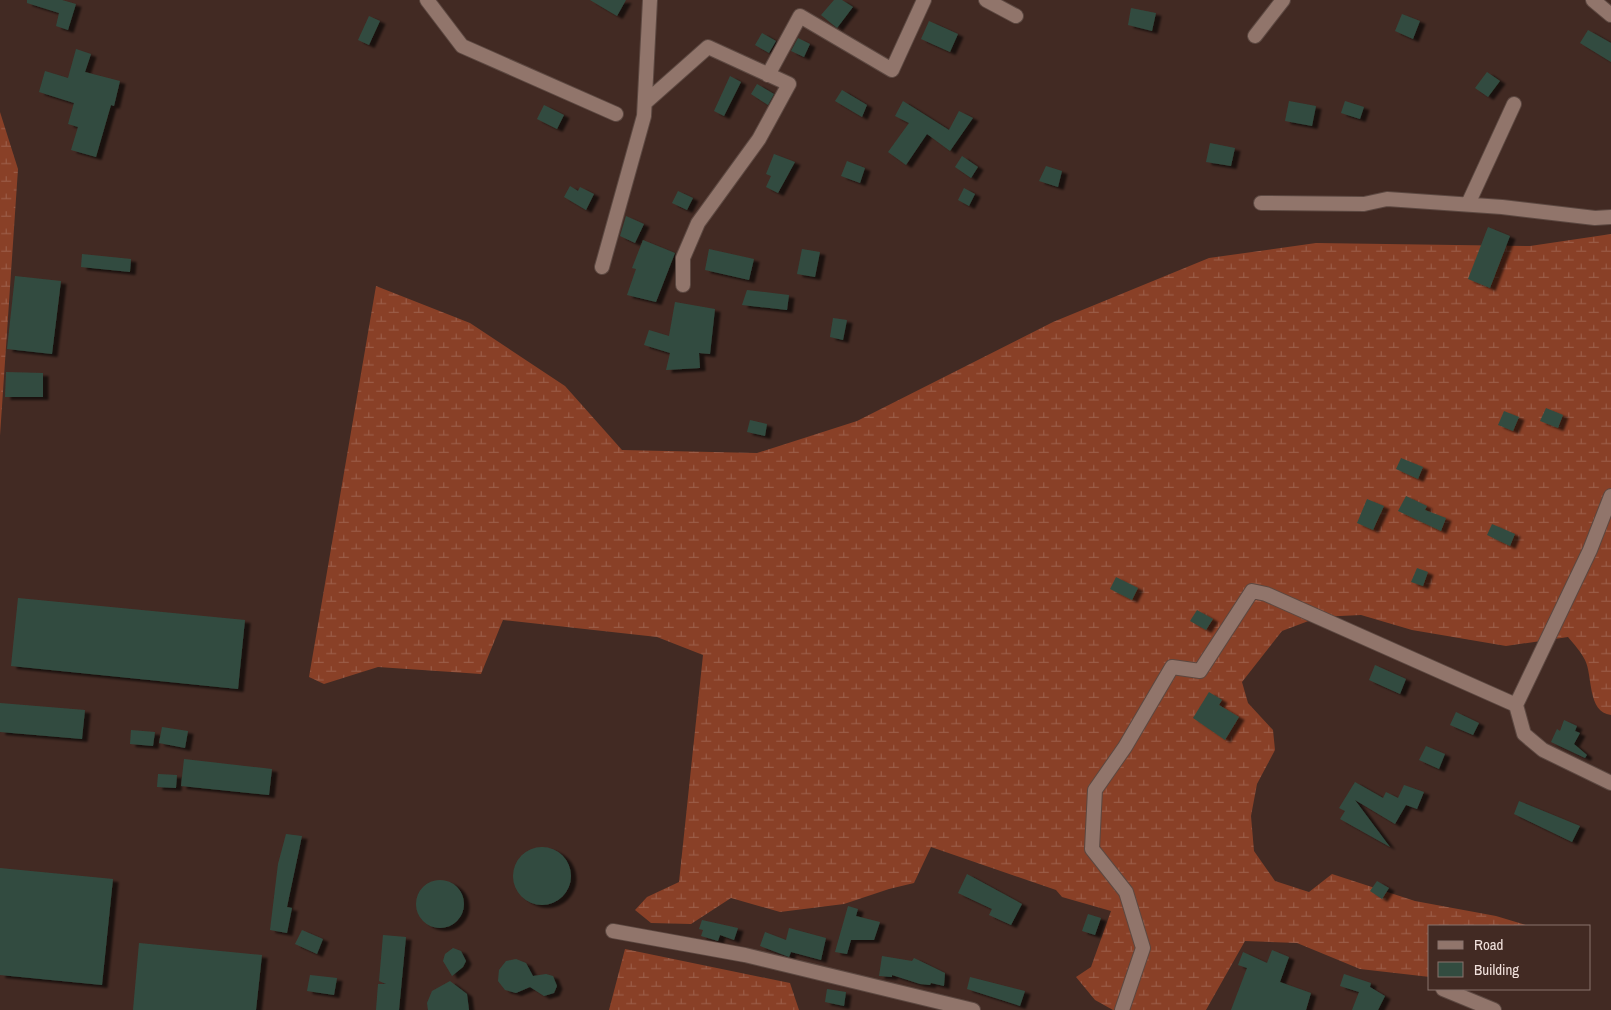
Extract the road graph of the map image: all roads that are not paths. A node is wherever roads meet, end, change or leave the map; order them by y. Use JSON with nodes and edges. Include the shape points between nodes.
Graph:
{"nodes":[{"id":1,"x":427,"y":0,"type":"edge"},
{"id":2,"x":650,"y":0,"type":"edge"},
{"id":3,"x":924,"y":0,"type":"edge"},
{"id":4,"x":986,"y":0,"type":"edge"},
{"id":5,"x":1283,"y":0,"type":"edge"},
{"id":6,"x":1593,"y":0,"type":"edge"},
{"id":7,"x":1611,"y":15,"type":"edge"},
{"id":8,"x":1016,"y":16,"type":"dead end"},
{"id":9,"x":1255,"y":36,"type":"dead end"},
{"id":10,"x":768,"y":76,"type":"junction"},
{"id":11,"x":646,"y":102,"type":"junction"},
{"id":12,"x":1514,"y":104,"type":"dead end"},
{"id":13,"x":616,"y":114,"type":"dead end"},
{"id":14,"x":1260,"y":203,"type":"dead end"},
{"id":15,"x":1468,"y":204,"type":"junction"},
{"id":16,"x":1611,"y":217,"type":"edge"},
{"id":17,"x":602,"y":266,"type":"dead end"},
{"id":18,"x":683,"y":286,"type":"dead end"},
{"id":19,"x":1611,"y":496,"type":"edge"},
{"id":20,"x":1516,"y":705,"type":"junction"},
{"id":21,"x":1611,"y":783,"type":"edge"},
{"id":22,"x":613,"y":931,"type":"dead end"},
{"id":23,"x":1444,"y":990,"type":"edge"},
{"id":24,"x":973,"y":1010,"type":"edge"},
{"id":25,"x":1122,"y":1010,"type":"edge"},
{"id":26,"x":1494,"y":1010,"type":"edge"}],
"edges":[{"from":1,"to":13,"type":"street","via":[[462,46]]},
{"from":2,"to":11,"type":"street"},
{"from":3,"to":10,"type":"street","via":[[892,70],[800,16]]},
{"from":4,"to":8,"type":"street"},
{"from":5,"to":9,"type":"street"},
{"from":6,"to":7,"type":"street"},
{"from":10,"to":11,"type":"street","via":[[708,47]]},
{"from":10,"to":18,"type":"street","via":[[789,84],[759,139],[698,224],[682,258]]},
{"from":11,"to":17,"type":"street"},
{"from":12,"to":15,"type":"street"},
{"from":14,"to":15,"type":"street","via":[[1364,204],[1387,199]]},
{"from":15,"to":16,"type":"street"},
{"from":19,"to":20,"type":"street","via":[[1590,550]]},
{"from":20,"to":21,"type":"street","via":[[1524,734],[1544,750]]},
{"from":20,"to":25,"type":"street","via":[[1276,598],[1252,591],[1200,671],[1172,667],[1125,748],[1095,790],[1092,850],[1126,892],[1142,948]]},
{"from":22,"to":24,"type":"street","via":[[745,955]]},
{"from":23,"to":26,"type":"street"}]}
